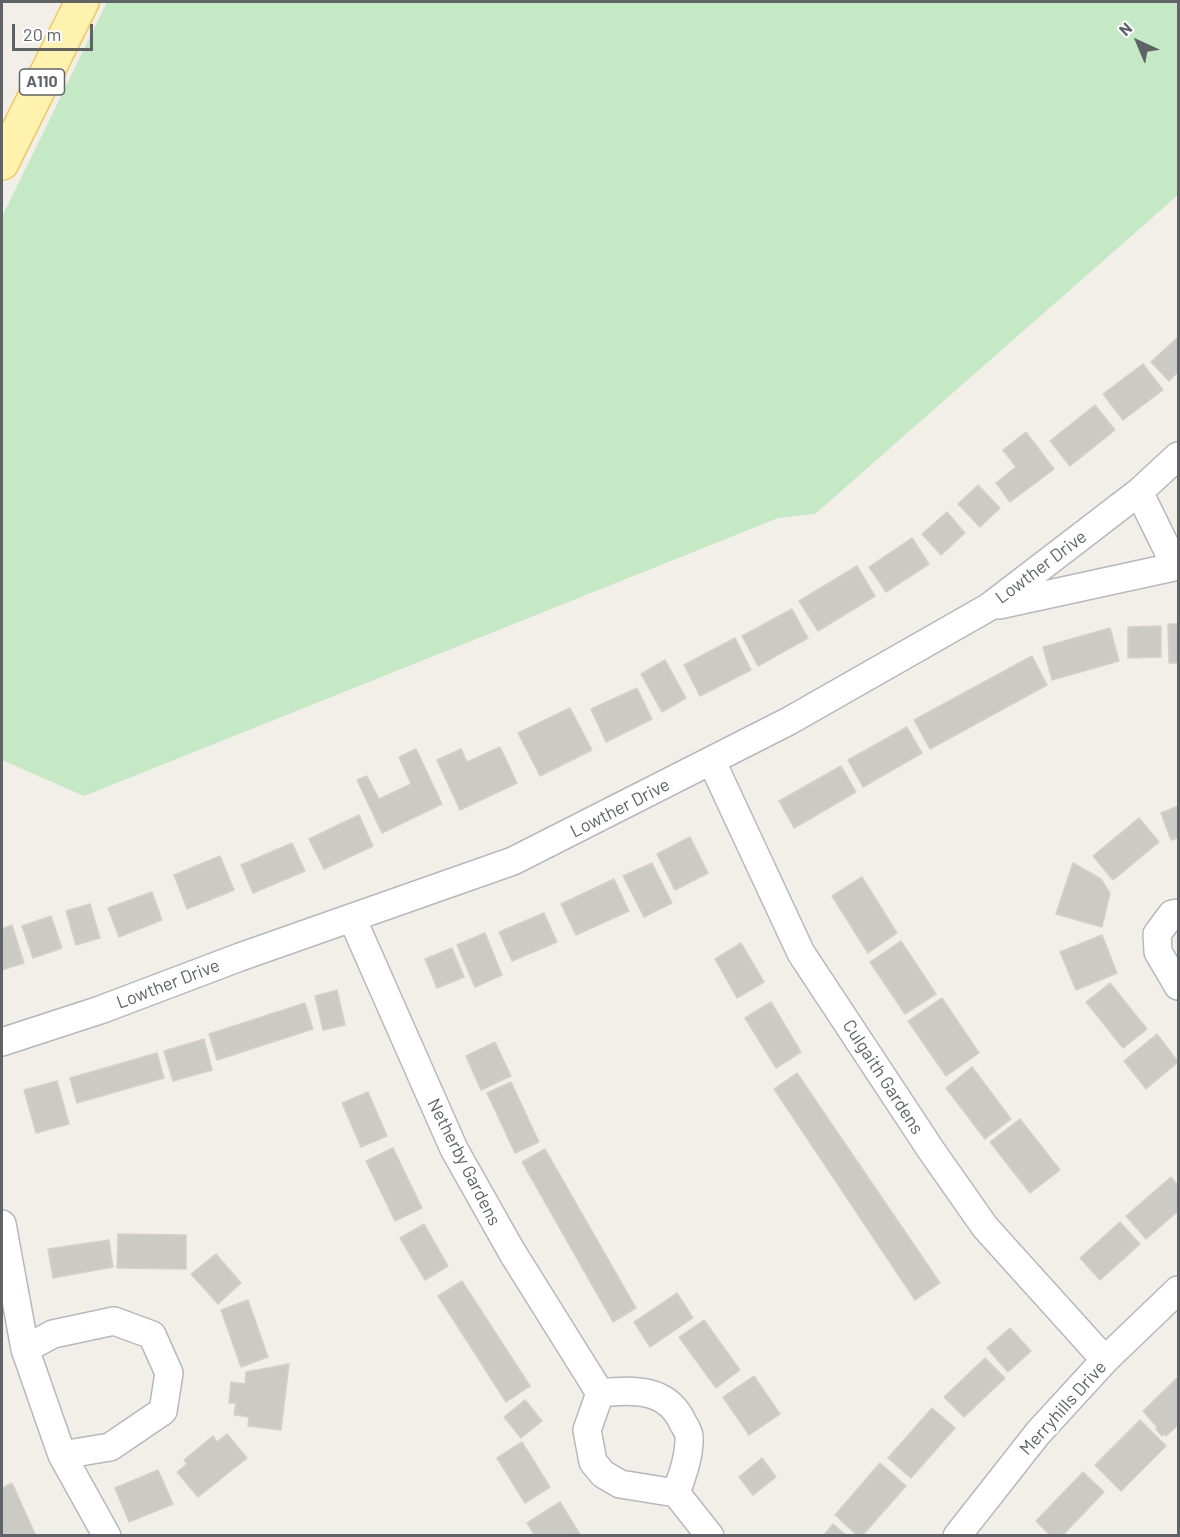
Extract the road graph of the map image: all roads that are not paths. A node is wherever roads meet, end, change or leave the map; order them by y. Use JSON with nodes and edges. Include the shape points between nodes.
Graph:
{"nodes":[{"id":1,"x":82,"y":2,"type":"edge"},
{"id":2,"x":2,"y":163,"type":"edge"},
{"id":3,"x":1179,"y":456,"type":"edge"},
{"id":4,"x":1139,"y":492,"type":"junction"},
{"id":5,"x":1177,"y":566,"type":"edge"},
{"id":6,"x":989,"y":607,"type":"junction"},
{"id":7,"x":712,"y":762,"type":"junction"},
{"id":8,"x":1179,"y":913,"type":"edge"},
{"id":9,"x":352,"y":918,"type":"junction"},
{"id":10,"x":1179,"y":986,"type":"edge"},
{"id":11,"x":2,"y":1042,"type":"edge"},
{"id":12,"x":2,"y":1224,"type":"edge"},
{"id":13,"x":1179,"y":1290,"type":"edge"},
{"id":14,"x":25,"y":1349,"type":"junction"},
{"id":15,"x":1106,"y":1360,"type":"junction"},
{"id":16,"x":600,"y":1393,"type":"junction"},
{"id":17,"x":62,"y":1455,"type":"junction"},
{"id":18,"x":676,"y":1494,"type":"junction"},
{"id":19,"x":107,"y":1536,"type":"edge"},
{"id":20,"x":710,"y":1536,"type":"edge"},
{"id":21,"x":957,"y":1536,"type":"edge"}],
"edges":[{"from":1,"to":2,"type":"main road","number":"A110"},
{"from":3,"to":4,"type":"street","name":"Lowther Drive"},
{"from":4,"to":5,"type":"street"},
{"from":4,"to":6,"type":"street","name":"Lowther Drive"},
{"from":5,"to":6,"type":"street"},
{"from":6,"to":7,"type":"street","name":"Lowther Drive"},
{"from":7,"to":9,"type":"street","name":"Lowther Drive","via":[[513,861]]},
{"from":7,"to":15,"type":"street","name":"Culgaith Gardens","via":[[801,952],[918,1130],[985,1227]]},
{"from":8,"to":10,"type":"street","via":[[1172,914],[1157,934],[1158,952]]},
{"from":9,"to":11,"type":"street","name":"Lowther Drive"},
{"from":9,"to":16,"type":"street","name":"Netherby Gardens","via":[[454,1149],[512,1252]]},
{"from":12,"to":14,"type":"street"},
{"from":13,"to":15,"type":"street","name":"Merryhills Drive"},
{"from":14,"to":17,"type":"street"},
{"from":14,"to":17,"type":"street","via":[[53,1334],[114,1321],[152,1335],[169,1373],[163,1411],[110,1447]]},
{"from":15,"to":21,"type":"street","name":"Merryhills Drive","via":[[1038,1433]]},
{"from":16,"to":18,"type":"street","via":[[587,1430],[593,1462],[620,1485]]},
{"from":16,"to":18,"type":"street","via":[[629,1389],[657,1396],[678,1411],[690,1437]]},
{"from":17,"to":19,"type":"street"},
{"from":18,"to":20,"type":"street"}]}
